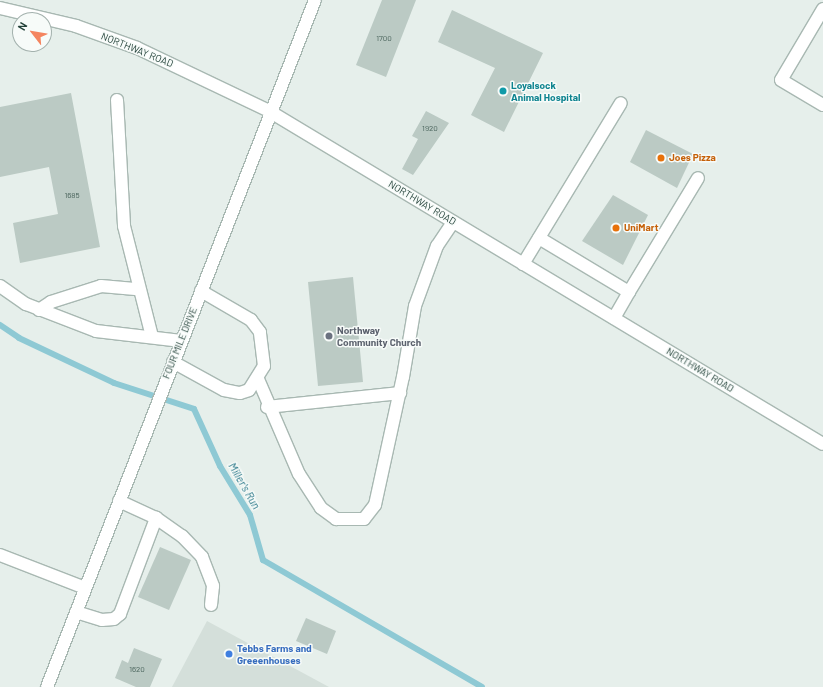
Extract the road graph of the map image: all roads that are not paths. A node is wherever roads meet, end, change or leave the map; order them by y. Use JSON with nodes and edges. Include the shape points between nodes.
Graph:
{"nodes":[{"id":1,"x":315,"y":0,"type":"edge"},
{"id":2,"x":0,"y":8,"type":"edge"},
{"id":3,"x":823,"y":9,"type":"edge"},
{"id":4,"x":117,"y":100,"type":"dead end"},
{"id":5,"x":620,"y":103,"type":"dead end"},
{"id":6,"x":823,"y":105,"type":"edge"},
{"id":7,"x":269,"y":111,"type":"junction"},
{"id":8,"x":698,"y":178,"type":"dead end"},
{"id":9,"x":453,"y":222,"type":"junction"},
{"id":10,"x":539,"y":238,"type":"junction"},
{"id":11,"x":524,"y":264,"type":"junction"},
{"id":12,"x":0,"y":286,"type":"edge"},
{"id":13,"x":138,"y":289,"type":"junction"},
{"id":14,"x":201,"y":291,"type":"junction"},
{"id":15,"x":629,"y":292,"type":"junction"},
{"id":16,"x":39,"y":310,"type":"junction"},
{"id":17,"x":614,"y":318,"type":"junction"},
{"id":18,"x":152,"y":337,"type":"junction"},
{"id":19,"x":181,"y":340,"type":"junction"},
{"id":20,"x":173,"y":362,"type":"junction"},
{"id":21,"x":258,"y":379,"type":"junction"},
{"id":22,"x":400,"y":393,"type":"junction"},
{"id":23,"x":267,"y":407,"type":"junction"},
{"id":24,"x":823,"y":444,"type":"edge"},
{"id":25,"x":119,"y":501,"type":"junction"},
{"id":26,"x":156,"y":518,"type":"junction"},
{"id":27,"x":0,"y":555,"type":"edge"},
{"id":28,"x":85,"y":588,"type":"junction"},
{"id":29,"x":211,"y":605,"type":"dead end"},
{"id":30,"x":76,"y":612,"type":"junction"},
{"id":31,"x":47,"y":687,"type":"edge"}],
"edges":[{"from":1,"to":7,"type":"street","name":"FOUR MILE DRIVE"},
{"from":2,"to":7,"type":"street","name":"NORTHWAY ROAD","via":[[76,26],[137,48]]},
{"from":3,"to":6,"type":"street","via":[[781,80]]},
{"from":4,"to":13,"type":"street","via":[[124,226]]},
{"from":5,"to":10,"type":"street"},
{"from":7,"to":9,"type":"street","name":"NORTHWAY ROAD"},
{"from":7,"to":14,"type":"street","name":"FOUR MILE DRIVE"},
{"from":8,"to":15,"type":"street"},
{"from":9,"to":11,"type":"street","name":"NORTHWAY ROAD"},
{"from":9,"to":22,"type":"street","via":[[434,252],[415,306]]},
{"from":10,"to":11,"type":"street"},
{"from":10,"to":15,"type":"street"},
{"from":11,"to":17,"type":"street","name":"NORTHWAY ROAD"},
{"from":12,"to":16,"type":"street"},
{"from":13,"to":16,"type":"street","via":[[101,286],[51,302]]},
{"from":13,"to":18,"type":"street"},
{"from":14,"to":19,"type":"street","name":"FOUR MILE DRIVE"},
{"from":14,"to":21,"type":"street","via":[[251,320],[260,332],[264,366]]},
{"from":15,"to":17,"type":"street"},
{"from":16,"to":18,"type":"street","via":[[96,331]]},
{"from":17,"to":24,"type":"street","name":"NORTHWAY ROAD"},
{"from":18,"to":19,"type":"street"},
{"from":19,"to":20,"type":"street","name":"FOUR MILE DRIVE"},
{"from":20,"to":21,"type":"street","via":[[224,390],[249,390]]},
{"from":20,"to":25,"type":"street","name":"FOUR MILE DRIVE"},
{"from":21,"to":23,"type":"street"},
{"from":22,"to":23,"type":"street"},
{"from":22,"to":23,"type":"street","via":[[375,505],[364,519],[336,520],[321,508],[299,474]]},
{"from":25,"to":26,"type":"street"},
{"from":25,"to":28,"type":"street","name":"FOUR MILE DRIVE"},
{"from":26,"to":29,"type":"street","via":[[182,536],[202,557],[213,586]]},
{"from":26,"to":30,"type":"street","via":[[120,614],[114,619],[102,620]]},
{"from":27,"to":28,"type":"street"},
{"from":28,"to":30,"type":"street","name":"FOUR MILE DRIVE"},
{"from":30,"to":31,"type":"street","name":"FOUR MILE DRIVE"}]}
